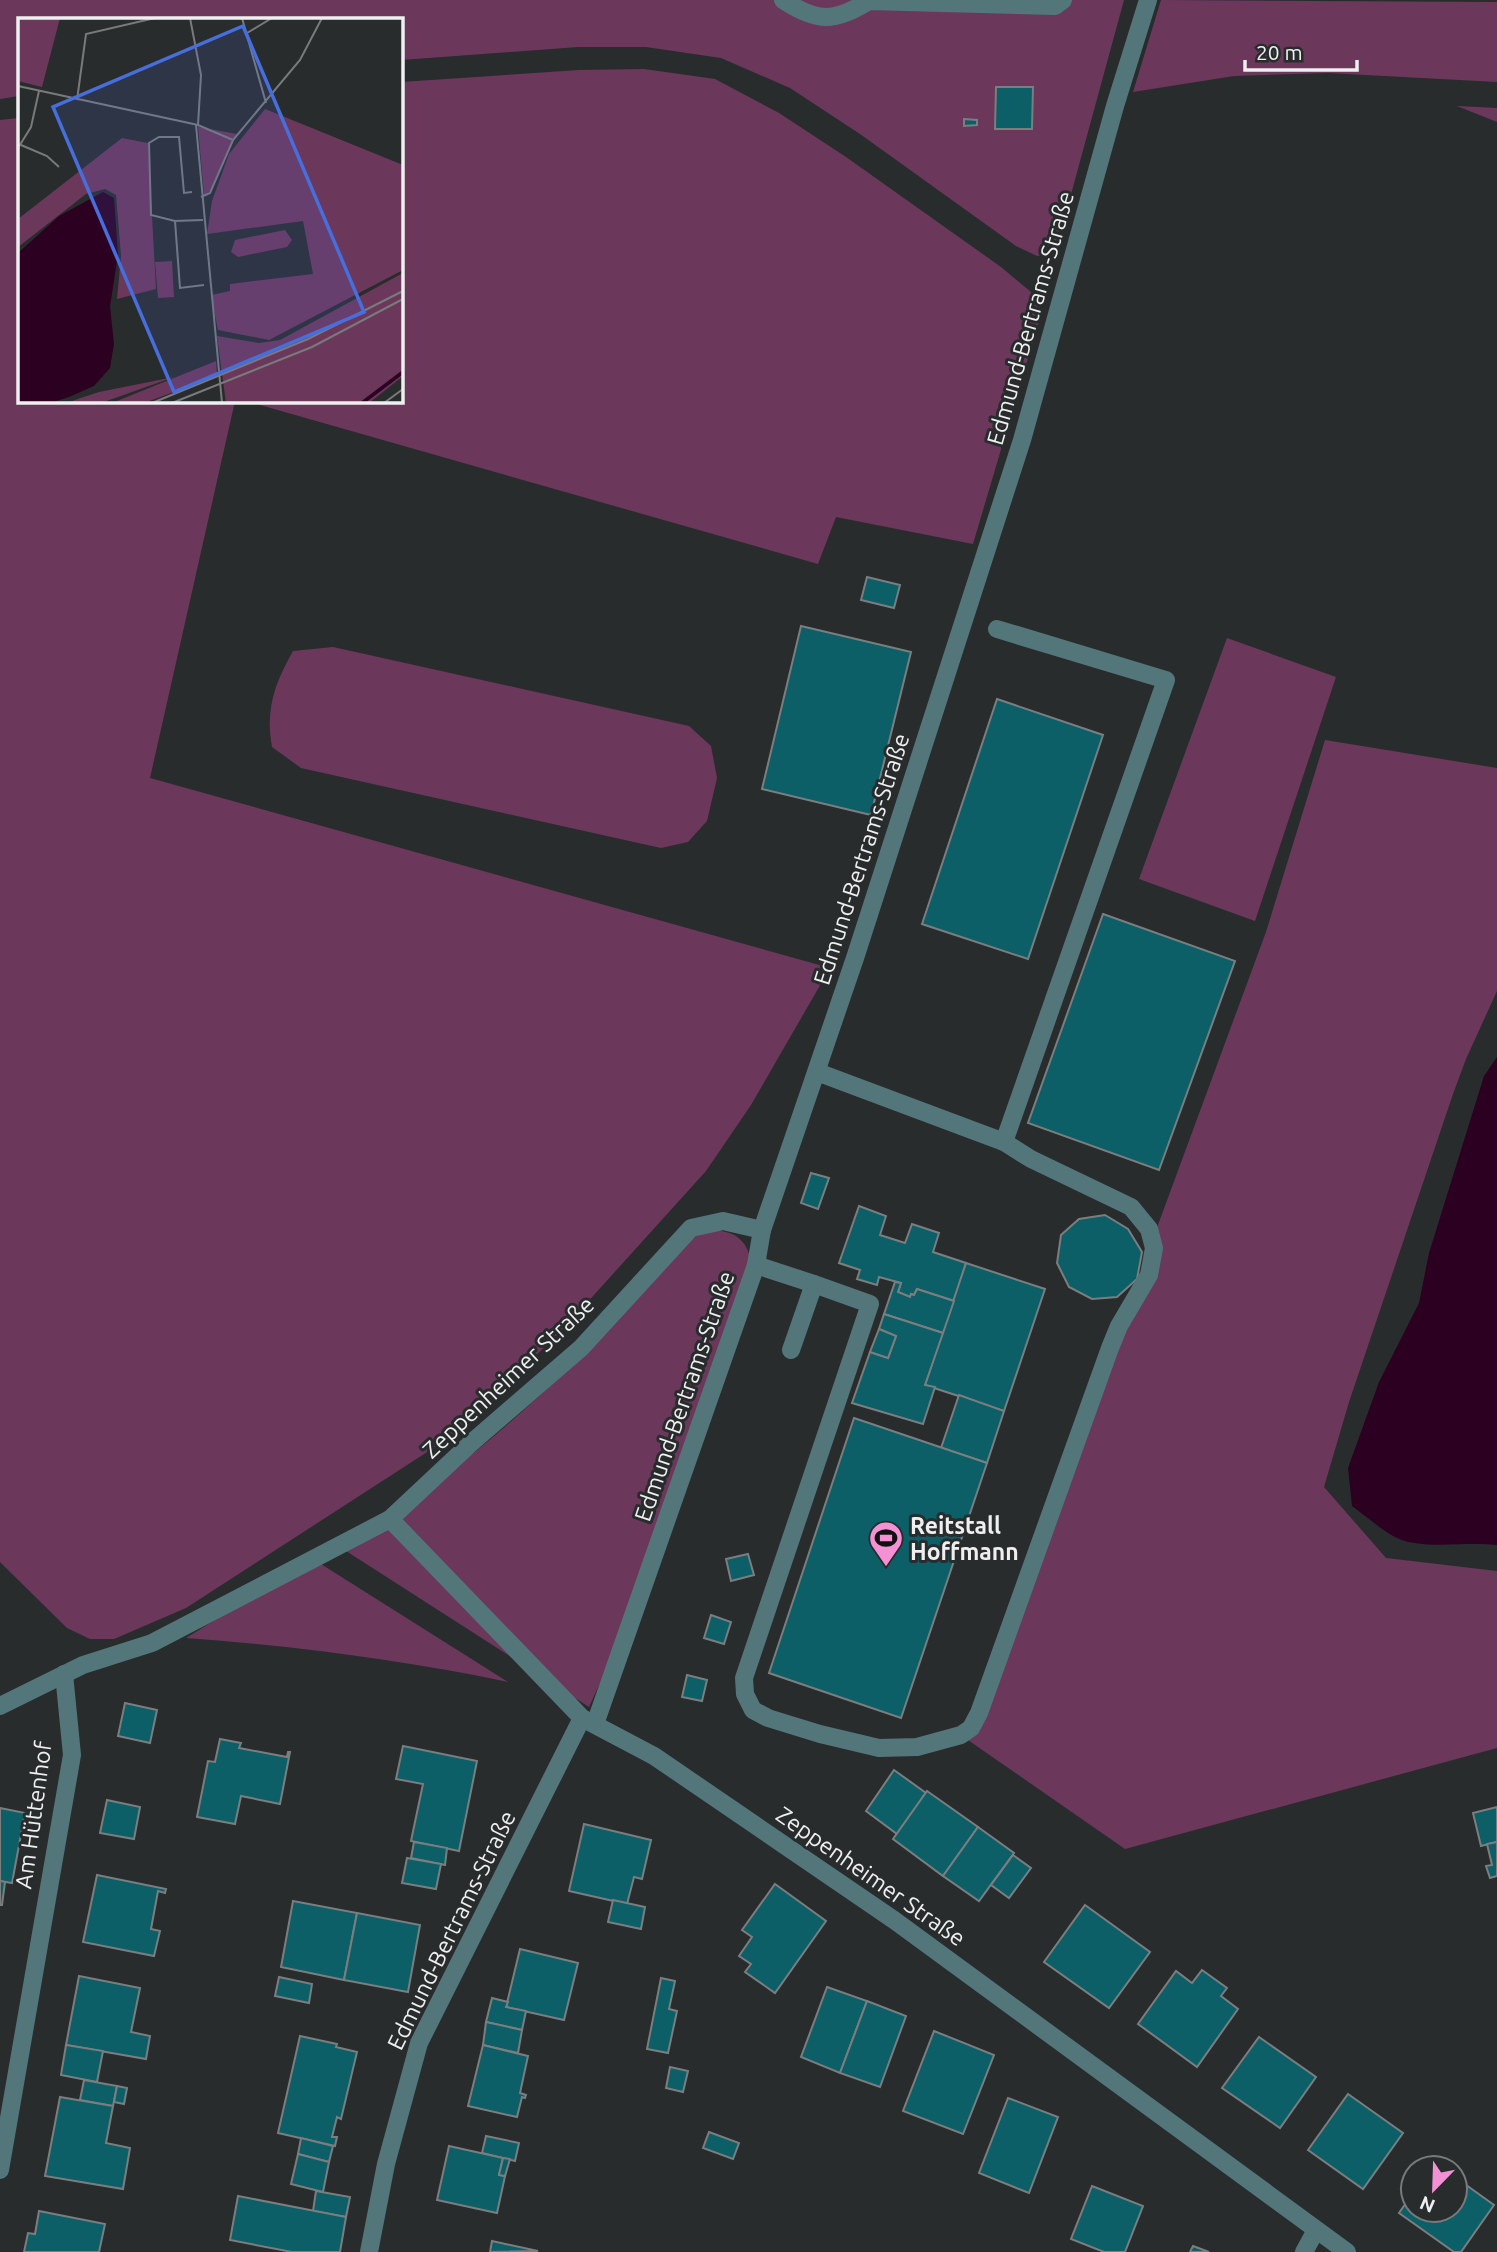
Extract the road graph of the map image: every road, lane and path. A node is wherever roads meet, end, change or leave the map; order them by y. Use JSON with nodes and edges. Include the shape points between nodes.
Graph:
{"nodes":[{"id":1,"x":783,"y":0,"type":"edge"},
{"id":2,"x":1063,"y":0,"type":"edge"},
{"id":3,"x":1146,"y":5,"type":"edge"},
{"id":4,"x":997,"y":629,"type":"dead end"},
{"id":5,"x":817,"y":1072,"type":"junction"},
{"id":6,"x":1004,"y":1142,"type":"junction"},
{"id":7,"x":762,"y":1230,"type":"junction"},
{"id":8,"x":756,"y":1265,"type":"junction"},
{"id":9,"x":814,"y":1284,"type":"junction"},
{"id":10,"x":791,"y":1350,"type":"dead end"},
{"id":11,"x":390,"y":1519,"type":"junction"},
{"id":12,"x":64,"y":1674,"type":"junction"},
{"id":13,"x":0,"y":1706,"type":"edge"},
{"id":14,"x":589,"y":1721,"type":"junction"},
{"id":15,"x":0,"y":2170,"type":"edge"},
{"id":16,"x":1315,"y":2230,"type":"junction"},
{"id":17,"x":369,"y":2252,"type":"edge"},
{"id":18,"x":1304,"y":2252,"type":"edge"},
{"id":19,"x":1347,"y":2252,"type":"edge"}],
"edges":[{"from":1,"to":2,"type":"street","via":[[814,17],[846,15],[869,1],[1055,6]]},
{"from":3,"to":5,"type":"street","name":"Edmund-Bertrams-Straße","via":[[1022,440]]},
{"from":4,"to":6,"type":"street","via":[[1166,680]]},
{"from":5,"to":6,"type":"street"},
{"from":5,"to":7,"type":"street","name":"Edmund-Bertrams-Straße"},
{"from":6,"to":9,"type":"street","via":[[1131,1207],[1149,1229],[1154,1248],[1149,1275],[1110,1348],[979,1713],[961,1735],[918,1747],[878,1748],[820,1734],[753,1710],[745,1694],[744,1678],[870,1304]]},
{"from":7,"to":8,"type":"street","name":"Edmund-Bertrams-Straße"},
{"from":7,"to":11,"type":"street","name":"Zeppenheimer Straße","via":[[723,1221],[691,1228],[582,1348]]},
{"from":8,"to":9,"type":"street"},
{"from":8,"to":14,"type":"street","name":"Edmund-Bertrams-Straße"},
{"from":9,"to":10,"type":"street"},
{"from":11,"to":12,"type":"street","name":"Zeppenheimer Straße","via":[[152,1643]]},
{"from":11,"to":14,"type":"street","name":"Zeppenheimer Straße"},
{"from":12,"to":13,"type":"street","name":"Zeppenheimer Straße"},
{"from":12,"to":15,"type":"street","name":"Am Hüttenhof","via":[[72,1755]]},
{"from":14,"to":16,"type":"street","name":"Zeppenheimer Straße","via":[[654,1756],[894,1920]]},
{"from":14,"to":17,"type":"street","name":"Edmund-Bertrams-Straße","via":[[419,2043],[386,2164]]},
{"from":16,"to":18,"type":"street"},
{"from":16,"to":19,"type":"street","name":"Zeppenheimer Straße"}]}
